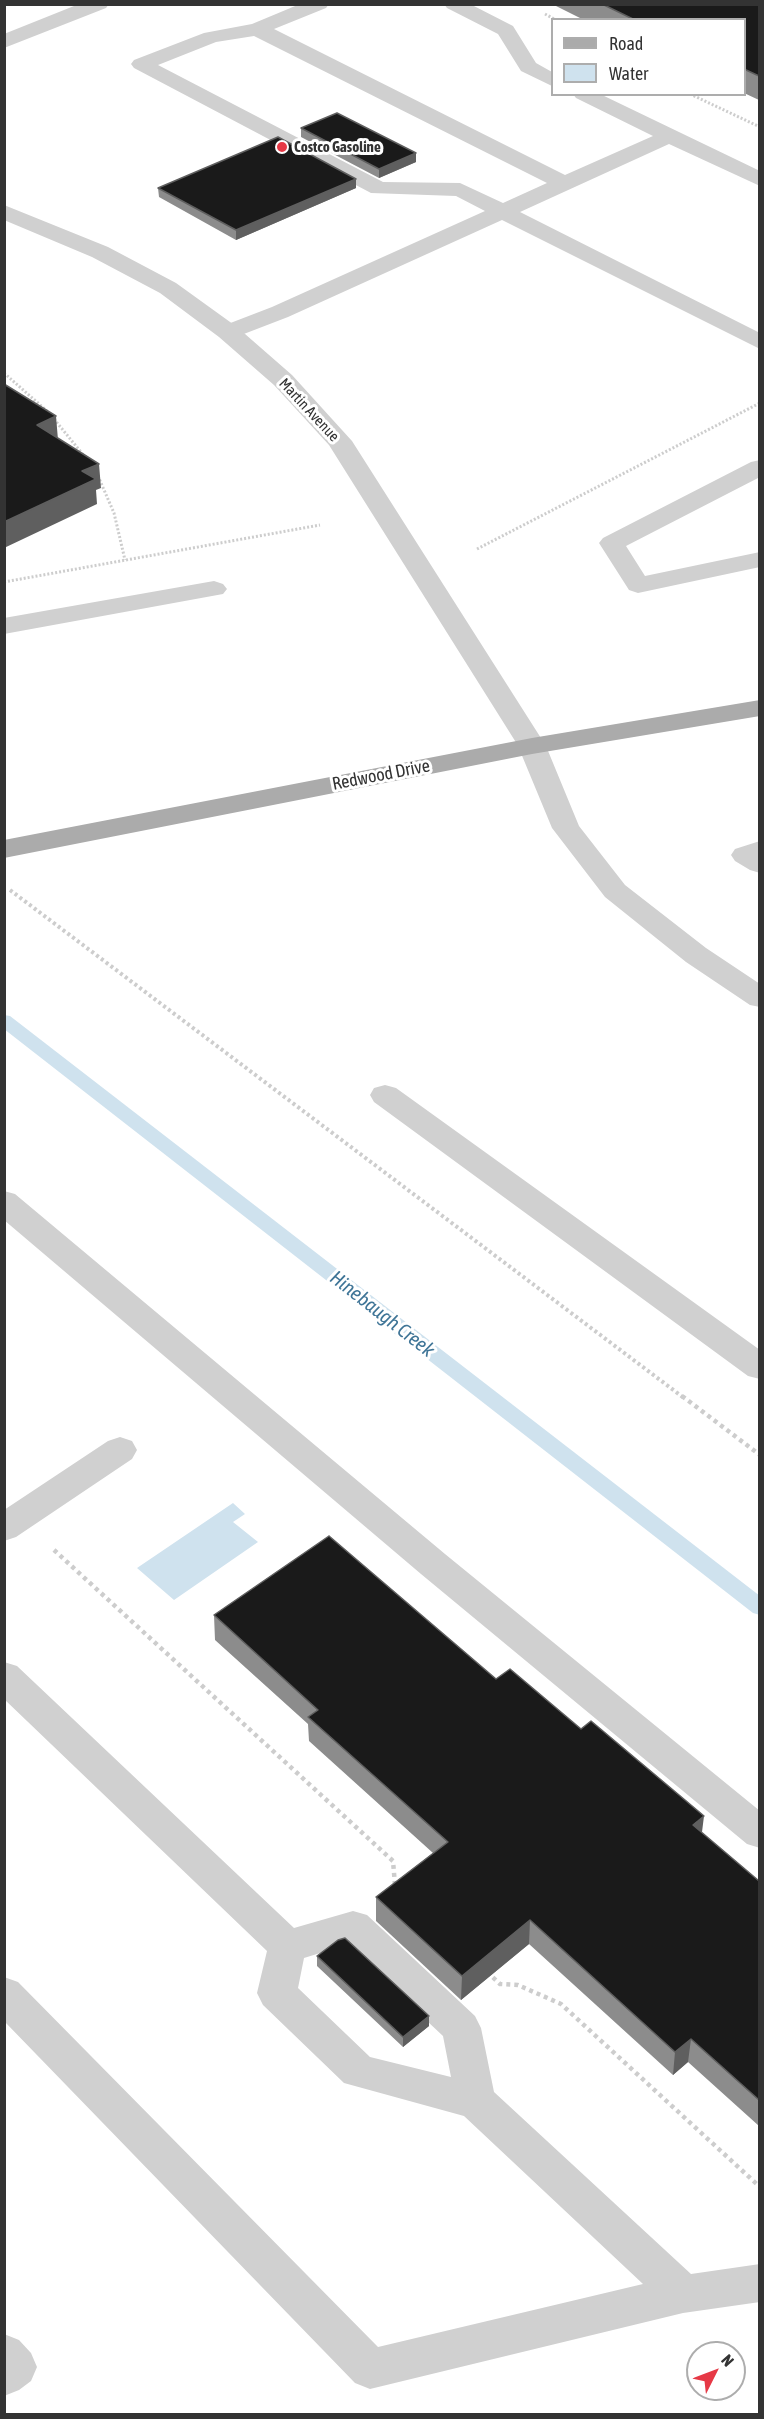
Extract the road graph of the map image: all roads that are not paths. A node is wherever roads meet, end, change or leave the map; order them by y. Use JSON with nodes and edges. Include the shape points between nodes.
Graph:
{"nodes":[{"id":1,"x":99,"y":4,"type":"edge"},
{"id":2,"x":320,"y":4,"type":"edge"},
{"id":3,"x":454,"y":4,"type":"edge"},
{"id":4,"x":257,"y":29,"type":"junction"},
{"id":5,"x":4,"y":42,"type":"edge"},
{"id":6,"x":551,"y":80,"type":"edge"},
{"id":7,"x":587,"y":96,"type":"edge"},
{"id":8,"x":669,"y":136,"type":"junction"},
{"id":9,"x":759,"y":180,"type":"edge"},
{"id":10,"x":565,"y":184,"type":"junction"},
{"id":11,"x":4,"y":212,"type":"edge"},
{"id":12,"x":503,"y":212,"type":"junction"},
{"id":13,"x":228,"y":332,"type":"junction"},
{"id":14,"x":759,"y":342,"type":"edge"},
{"id":15,"x":759,"y":467,"type":"edge"},
{"id":16,"x":759,"y":559,"type":"edge"},
{"id":17,"x":214,"y":589,"type":"dead end"},
{"id":18,"x":4,"y":626,"type":"edge"},
{"id":19,"x":759,"y":708,"type":"edge"},
{"id":20,"x":532,"y":746,"type":"junction"},
{"id":21,"x":4,"y":849,"type":"edge"},
{"id":22,"x":759,"y":850,"type":"edge"},
{"id":23,"x":759,"y":864,"type":"edge"},
{"id":24,"x":759,"y":998,"type":"edge"},
{"id":25,"x":385,"y":1095,"type":"dead end"},
{"id":26,"x":4,"y":1202,"type":"edge"},
{"id":27,"x":759,"y":1367,"type":"edge"},
{"id":28,"x":120,"y":1450,"type":"dead end"},
{"id":29,"x":4,"y":1528,"type":"edge"},
{"id":30,"x":4,"y":1676,"type":"edge"},
{"id":31,"x":759,"y":1833,"type":"edge"},
{"id":32,"x":286,"y":1946,"type":"junction"},
{"id":33,"x":4,"y":1994,"type":"edge"},
{"id":34,"x":476,"y":2101,"type":"junction"},
{"id":35,"x":759,"y":2283,"type":"edge"},
{"id":36,"x":683,"y":2294,"type":"junction"},
{"id":37,"x":4,"y":2354,"type":"edge"},
{"id":38,"x":4,"y":2376,"type":"edge"}],
"edges":[{"from":1,"to":5,"type":"street"},
{"from":2,"to":4,"type":"lane"},
{"from":3,"to":6,"type":"lane","via":[[506,30],[528,68]]},
{"from":4,"to":10,"type":"lane"},
{"from":4,"to":12,"type":"lane","via":[[211,37],[141,64],[379,188],[460,190]]},
{"from":7,"to":8,"type":"lane"},
{"from":8,"to":9,"type":"lane"},
{"from":8,"to":10,"type":"lane"},
{"from":10,"to":12,"type":"lane"},
{"from":11,"to":13,"type":"street","name":"Martin Avenue","via":[[100,252],[168,288]]},
{"from":12,"to":13,"type":"lane"},
{"from":12,"to":14,"type":"lane"},
{"from":13,"to":20,"type":"street","name":"Martin Avenue","via":[[283,380],[339,441]]},
{"from":15,"to":16,"type":"lane","via":[[612,543],[638,585]]},
{"from":17,"to":18,"type":"lane"},
{"from":19,"to":20,"type":"main road","name":"Redwood Drive"},
{"from":20,"to":21,"type":"main road","name":"Redwood Drive"},
{"from":20,"to":24,"type":"lane","via":[[566,828],[615,891],[696,955]]},
{"from":22,"to":23,"type":"lane","via":[[745,855]]},
{"from":25,"to":27,"type":"lane"},
{"from":26,"to":31,"type":"lane"},
{"from":28,"to":29,"type":"lane"},
{"from":30,"to":32,"type":"lane"},
{"from":32,"to":34,"type":"lane","via":[[277,1993],[358,2071]]},
{"from":32,"to":34,"type":"lane","via":[[353,1928],[461,2028]]},
{"from":33,"to":36,"type":"lane","via":[[370,2369]]},
{"from":34,"to":36,"type":"lane"},
{"from":35,"to":36,"type":"lane"},
{"from":37,"to":38,"type":"lane","via":[[16,2367]]}]}
